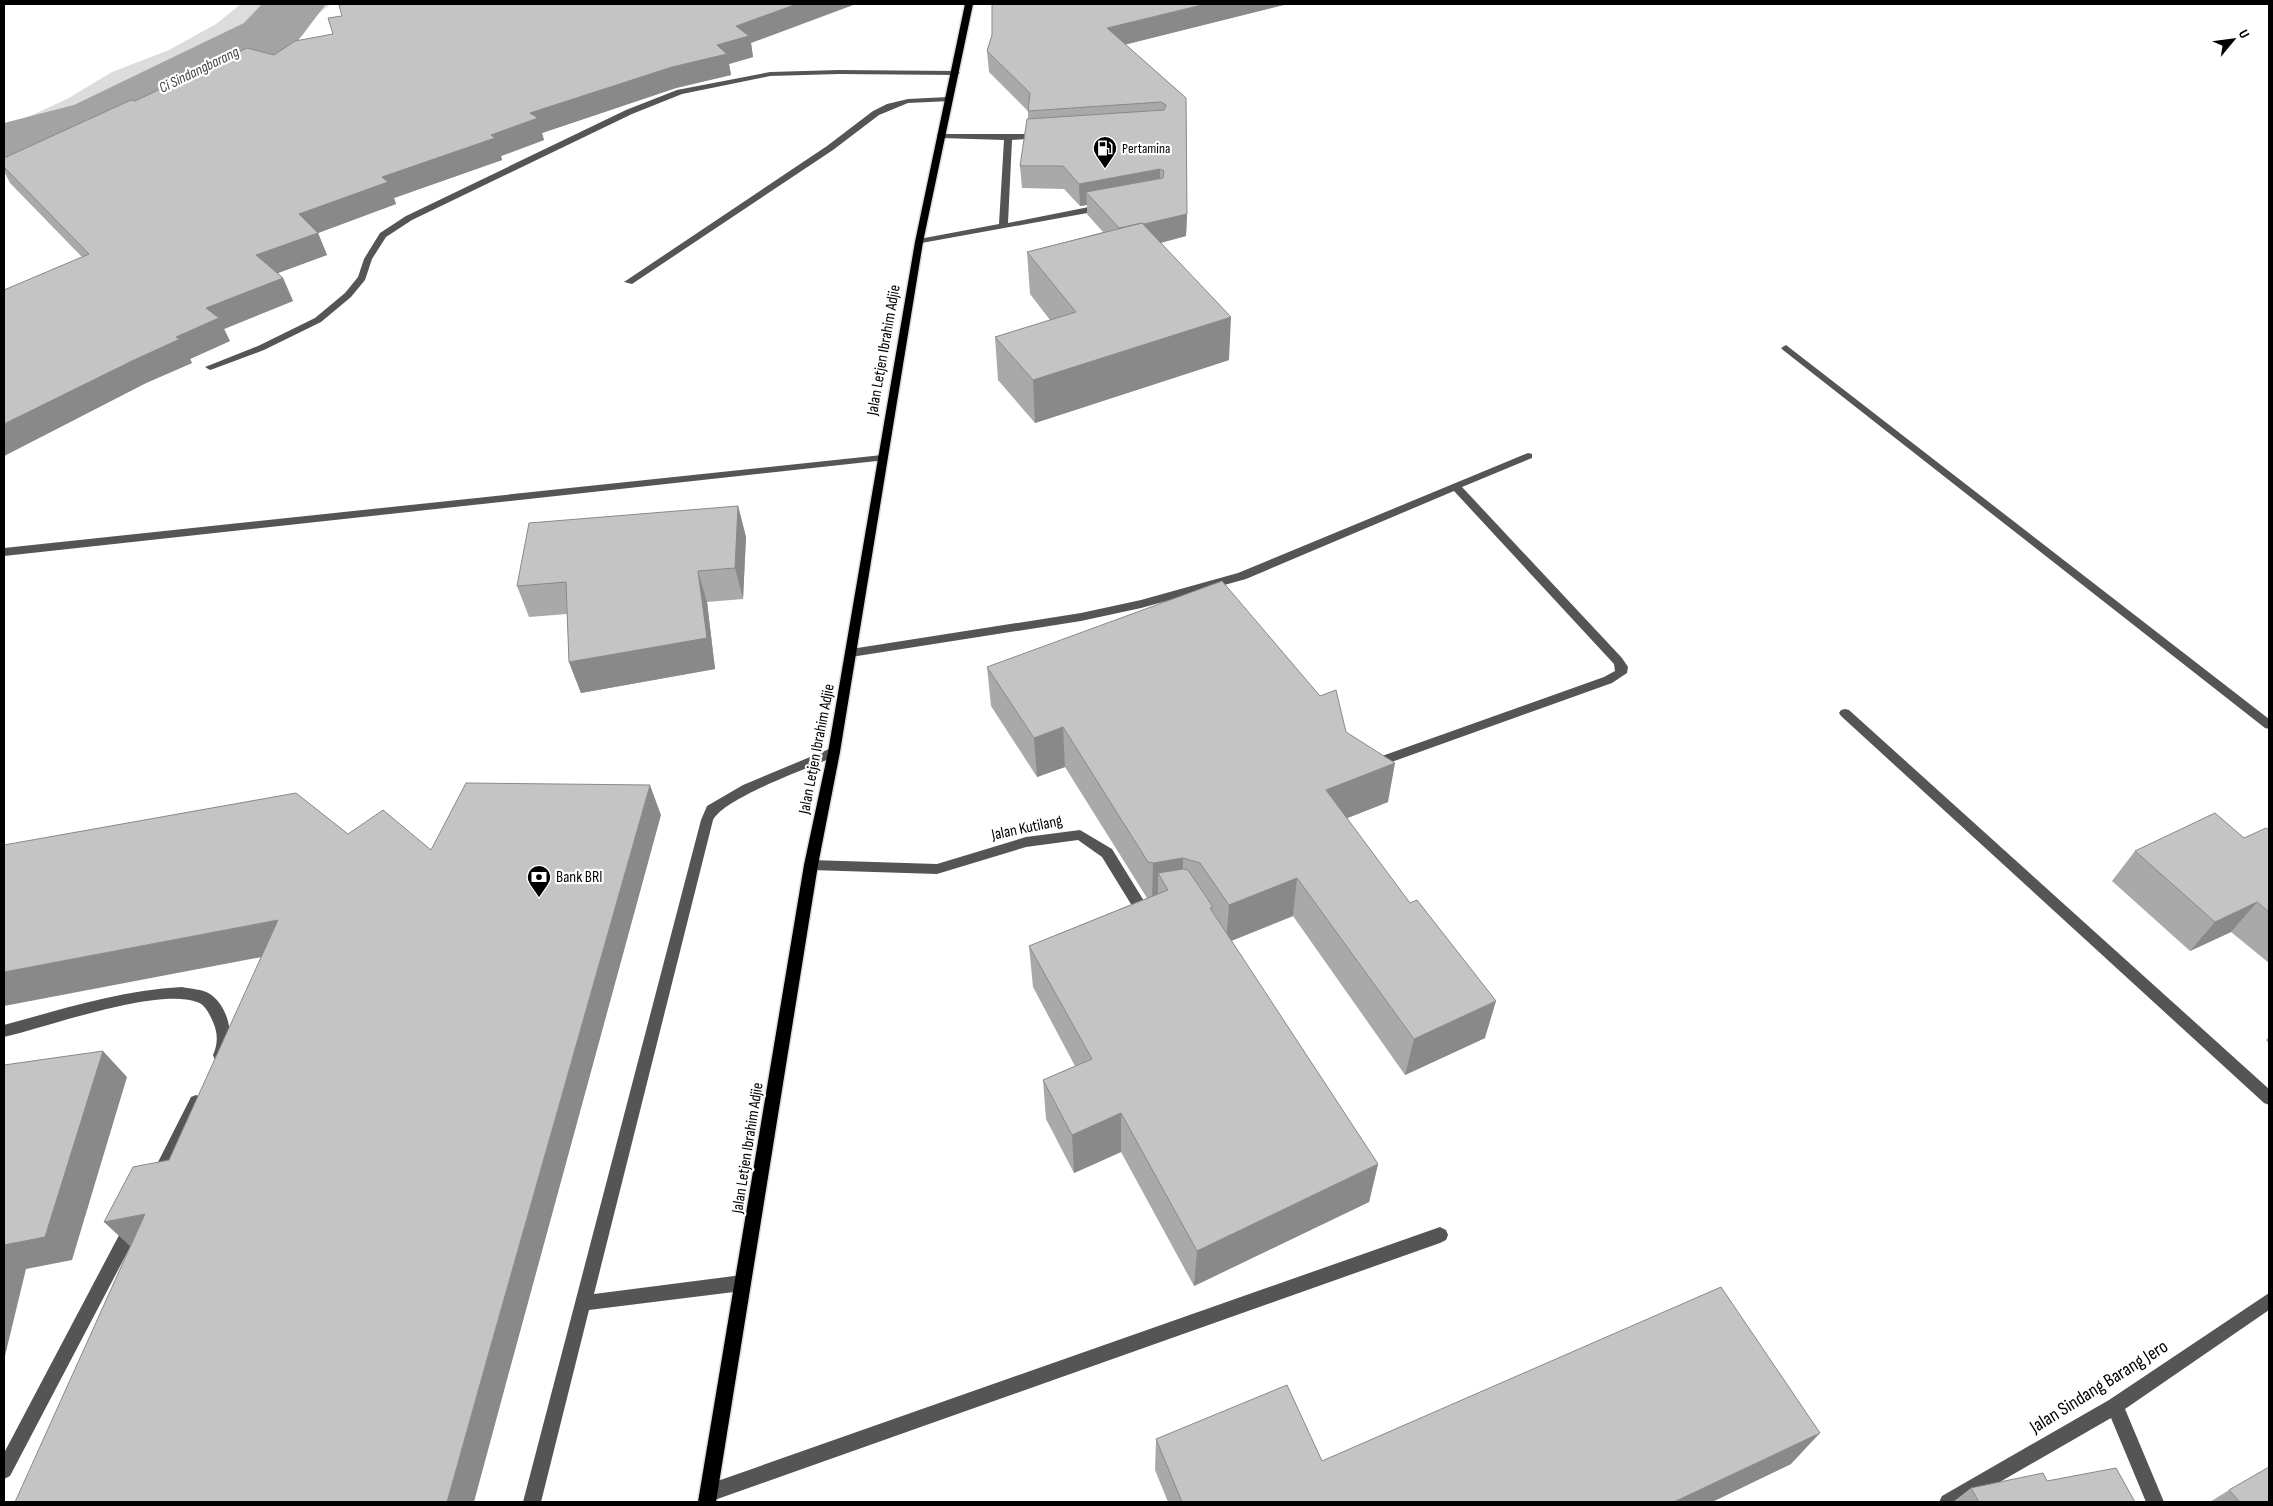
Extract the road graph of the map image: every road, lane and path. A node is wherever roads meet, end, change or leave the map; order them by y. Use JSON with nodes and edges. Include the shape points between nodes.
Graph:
{"nodes":[{"id":1,"x":969,"y":4,"type":"edge"},
{"id":2,"x":956,"y":72,"type":"junction"},
{"id":3,"x":948,"y":99,"type":"junction"},
{"id":4,"x":1046,"y":135,"type":"edge"},
{"id":5,"x":941,"y":136,"type":"junction"},
{"id":6,"x":1008,"y":138,"type":"junction"},
{"id":7,"x":1110,"y":206,"type":"edge"},
{"id":8,"x":1003,"y":226,"type":"junction"},
{"id":9,"x":919,"y":242,"type":"junction"},
{"id":10,"x":629,"y":282,"type":"dead end"},
{"id":11,"x":1786,"y":348,"type":"dead end"},
{"id":12,"x":210,"y":368,"type":"dead end"},
{"id":13,"x":1528,"y":456,"type":"dead end"},
{"id":14,"x":882,"y":458,"type":"junction"},
{"id":15,"x":1456,"y":487,"type":"junction"},
{"id":16,"x":4,"y":552,"type":"edge"},
{"id":17,"x":851,"y":653,"type":"junction"},
{"id":18,"x":1845,"y":713,"type":"dead end"},
{"id":19,"x":2269,"y":725,"type":"edge"},
{"id":20,"x":834,"y":752,"type":"junction"},
{"id":21,"x":1386,"y":759,"type":"edge"},
{"id":22,"x":811,"y":865,"type":"junction"},
{"id":23,"x":1167,"y":906,"type":"edge"},
{"id":24,"x":4,"y":1031,"type":"edge"},
{"id":25,"x":214,"y":1066,"type":"edge"},
{"id":26,"x":201,"y":1092,"type":"edge"},
{"id":27,"x":2269,"y":1098,"type":"edge"},
{"id":28,"x":151,"y":1190,"type":"edge"},
{"id":29,"x":138,"y":1216,"type":"edge"},
{"id":30,"x":1440,"y":1235,"type":"dead end"},
{"id":31,"x":742,"y":1283,"type":"junction"},
{"id":32,"x":2269,"y":1301,"type":"edge"},
{"id":33,"x":584,"y":1303,"type":"junction"},
{"id":34,"x":2115,"y":1406,"type":"junction"},
{"id":35,"x":4,"y":1470,"type":"edge"},
{"id":36,"x":708,"y":1498,"type":"edge"},
{"id":37,"x":532,"y":1502,"type":"edge"},
{"id":38,"x":1948,"y":1502,"type":"edge"},
{"id":39,"x":2155,"y":1502,"type":"edge"}],
"edges":[{"from":1,"to":2,"type":"main road","name":"Jalan Letjen Ibrahim Adjie"},
{"from":2,"to":3,"type":"main road","name":"Jalan Letjen Ibrahim Adjie"},
{"from":2,"to":12,"type":"street","via":[[770,74],[713,84],[652,102],[409,218],[383,235],[368,260],[362,278],[348,295],[318,320]]},
{"from":3,"to":5,"type":"main road","name":"Jalan Letjen Ibrahim Adjie"},
{"from":3,"to":10,"type":"street","via":[[908,102],[876,113],[830,148]]},
{"from":4,"to":6,"type":"street"},
{"from":5,"to":6,"type":"street"},
{"from":5,"to":9,"type":"main road","name":"Jalan Letjen Ibrahim Adjie"},
{"from":6,"to":8,"type":"street"},
{"from":7,"to":8,"type":"street"},
{"from":8,"to":9,"type":"street"},
{"from":9,"to":14,"type":"main road","name":"Jalan Letjen Ibrahim Adjie"},
{"from":11,"to":19,"type":"street"},
{"from":13,"to":15,"type":"street"},
{"from":14,"to":16,"type":"street"},
{"from":14,"to":17,"type":"main road","name":"Jalan Letjen Ibrahim Adjie"},
{"from":15,"to":17,"type":"street","via":[[1276,563],[1196,589],[1081,617]]},
{"from":15,"to":21,"type":"street","via":[[1618,662],[1622,667],[1621,673]]},
{"from":17,"to":20,"type":"main road","name":"Jalan Letjen Ibrahim Adjie"},
{"from":18,"to":27,"type":"street"},
{"from":20,"to":22,"type":"main road","name":"Jalan Letjen Ibrahim Adjie"},
{"from":20,"to":33,"type":"street","via":[[748,788],[712,810],[707,820]]},
{"from":22,"to":23,"type":"street","name":"Jalan Kutilang","via":[[936,869],[1026,842],[1080,835],[1107,854],[1139,905],[1152,909]]},
{"from":22,"to":31,"type":"main road","name":"Jalan Letjen Ibrahim Adjie"},
{"from":24,"to":25,"type":"street","via":[[158,994],[202,996],[212,1005],[223,1028],[223,1048]]},
{"from":26,"to":28,"type":"street"},
{"from":29,"to":35,"type":"street"},
{"from":30,"to":36,"type":"street"},
{"from":31,"to":33,"type":"street"},
{"from":31,"to":36,"type":"main road","name":"Jalan Letjen Ibrahim Adjie"},
{"from":32,"to":34,"type":"street","name":"Jalan Sindang Barang Jero"},
{"from":33,"to":37,"type":"street"},
{"from":34,"to":38,"type":"street","name":"Jalan Sindang Barang Jero"},
{"from":34,"to":39,"type":"street"}]}
